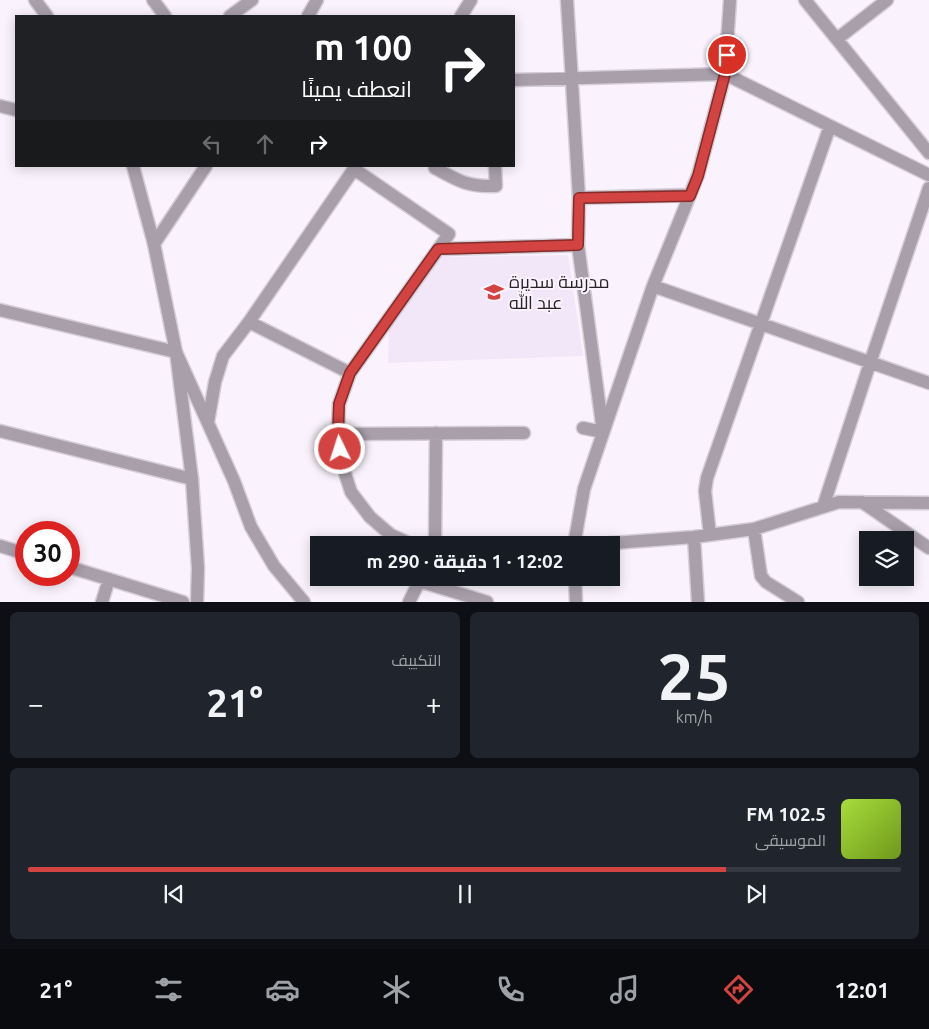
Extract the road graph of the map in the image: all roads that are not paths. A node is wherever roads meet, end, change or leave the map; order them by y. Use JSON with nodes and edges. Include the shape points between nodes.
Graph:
{"nodes":[{"id":1,"x":35,"y":0,"type":"edge"},
{"id":2,"x":153,"y":0,"type":"edge"},
{"id":3,"x":252,"y":0,"type":"edge"},
{"id":4,"x":316,"y":0,"type":"edge"},
{"id":5,"x":471,"y":0,"type":"edge"},
{"id":6,"x":568,"y":0,"type":"edge"},
{"id":7,"x":730,"y":0,"type":"edge"},
{"id":8,"x":806,"y":0,"type":"edge"},
{"id":9,"x":887,"y":0,"type":"edge"},
{"id":10,"x":46,"y":15,"type":"edge"},
{"id":11,"x":164,"y":15,"type":"edge"},
{"id":12,"x":231,"y":15,"type":"edge"},
{"id":13,"x":310,"y":15,"type":"edge"},
{"id":14,"x":462,"y":15,"type":"edge"},
{"id":15,"x":836,"y":38,"type":"junction"},
{"id":16,"x":725,"y":74,"type":"junction"},
{"id":17,"x":572,"y":78,"type":"junction"},
{"id":18,"x":515,"y":80,"type":"edge"},
{"id":19,"x":830,"y":126,"type":"junction"},
{"id":20,"x":929,"y":153,"type":"edge"},
{"id":21,"x":133,"y":167,"type":"edge"},
{"id":22,"x":205,"y":167,"type":"edge"},
{"id":23,"x":436,"y":167,"type":"edge"},
{"id":24,"x":495,"y":167,"type":"edge"},
{"id":25,"x":355,"y":168,"type":"edge"},
{"id":26,"x":929,"y":175,"type":"edge"},
{"id":27,"x":929,"y":188,"type":"edge"},
{"id":28,"x":690,"y":196,"type":"junction"},
{"id":29,"x":579,"y":198,"type":"junction"},
{"id":30,"x":154,"y":244,"type":"junction"},
{"id":31,"x":578,"y":245,"type":"junction"},
{"id":32,"x":438,"y":249,"type":"junction"},
{"id":33,"x":654,"y":286,"type":"junction"},
{"id":34,"x":0,"y":310,"type":"edge"},
{"id":35,"x":250,"y":322,"type":"junction"},
{"id":36,"x":761,"y":324,"type":"junction"},
{"id":37,"x":176,"y":352,"type":"junction"},
{"id":38,"x":870,"y":362,"type":"junction"},
{"id":39,"x":350,"y":373,"type":"junction"},
{"id":40,"x":929,"y":384,"type":"edge"},
{"id":41,"x":208,"y":422,"type":"junction"},
{"id":42,"x":583,"y":428,"type":"dead end"},
{"id":43,"x":0,"y":431,"type":"edge"},
{"id":44,"x":604,"y":432,"type":"junction"},
{"id":45,"x":524,"y":433,"type":"dead end"},
{"id":46,"x":338,"y":434,"type":"junction"},
{"id":47,"x":436,"y":434,"type":"junction"},
{"id":48,"x":192,"y":479,"type":"junction"},
{"id":49,"x":862,"y":502,"type":"junction"},
{"id":50,"x":929,"y":503,"type":"edge"},
{"id":51,"x":824,"y":507,"type":"junction"},
{"id":52,"x":754,"y":528,"type":"junction"},
{"id":53,"x":710,"y":535,"type":"junction"},
{"id":54,"x":395,"y":536,"type":"edge"},
{"id":55,"x":435,"y":536,"type":"edge"},
{"id":56,"x":576,"y":536,"type":"edge"},
{"id":57,"x":694,"y":537,"type":"junction"},
{"id":58,"x":620,"y":542,"type":"edge"},
{"id":59,"x":0,"y":546,"type":"edge"},
{"id":60,"x":929,"y":548,"type":"edge"},
{"id":61,"x":15,"y":551,"type":"edge"},
{"id":62,"x":80,"y":570,"type":"edge"},
{"id":63,"x":108,"y":579,"type":"junction"},
{"id":64,"x":416,"y":586,"type":"edge"},
{"id":65,"x":440,"y":586,"type":"edge"},
{"id":66,"x":575,"y":586,"type":"edge"},
{"id":67,"x":102,"y":602,"type":"edge"},
{"id":68,"x":183,"y":602,"type":"edge"},
{"id":69,"x":198,"y":602,"type":"edge"},
{"id":70,"x":304,"y":602,"type":"edge"},
{"id":71,"x":408,"y":602,"type":"edge"},
{"id":72,"x":487,"y":602,"type":"edge"},
{"id":73,"x":576,"y":602,"type":"edge"},
{"id":74,"x":698,"y":602,"type":"edge"},
{"id":75,"x":798,"y":602,"type":"edge"}],
"edges":[{"from":1,"to":10,"type":"street"},
{"from":2,"to":11,"type":"street"},
{"from":3,"to":12,"type":"street"},
{"from":4,"to":13,"type":"street"},
{"from":5,"to":14,"type":"street"},
{"from":6,"to":17,"type":"street"},
{"from":7,"to":16,"type":"street"},
{"from":8,"to":15,"type":"street"},
{"from":9,"to":15,"type":"street"},
{"from":15,"to":20,"type":"street"},
{"from":16,"to":17,"type":"street"},
{"from":16,"to":19,"type":"street"},
{"from":16,"to":28,"type":"street"},
{"from":17,"to":18,"type":"street"},
{"from":17,"to":29,"type":"street"},
{"from":19,"to":26,"type":"street"},
{"from":19,"to":36,"type":"street"},
{"from":21,"to":30,"type":"street"},
{"from":22,"to":30,"type":"street"},
{"from":23,"to":24,"type":"street","via":[[478,187],[496,186]]},
{"from":25,"to":32,"type":"street","via":[[449,234]]},
{"from":25,"to":35,"type":"street"},
{"from":27,"to":38,"type":"street"},
{"from":28,"to":29,"type":"street"},
{"from":28,"to":33,"type":"street"},
{"from":29,"to":31,"type":"street"},
{"from":30,"to":37,"type":"street"},
{"from":31,"to":32,"type":"street"},
{"from":31,"to":44,"type":"street"},
{"from":32,"to":39,"type":"street"},
{"from":33,"to":36,"type":"street"},
{"from":33,"to":44,"type":"street"},
{"from":34,"to":37,"type":"street"},
{"from":35,"to":39,"type":"street"},
{"from":35,"to":41,"type":"street","via":[[223,356]]},
{"from":36,"to":38,"type":"street"},
{"from":36,"to":53,"type":"street","via":[[707,478],[704,491]]},
{"from":37,"to":41,"type":"street"},
{"from":37,"to":48,"type":"street"},
{"from":38,"to":40,"type":"street"},
{"from":38,"to":51,"type":"street"},
{"from":39,"to":46,"type":"street","via":[[339,404]]},
{"from":41,"to":70,"type":"street","via":[[251,527],[274,566]]},
{"from":42,"to":44,"type":"street"},
{"from":43,"to":48,"type":"street"},
{"from":44,"to":56,"type":"street","via":[[584,490]]},
{"from":45,"to":47,"type":"street"},
{"from":46,"to":47,"type":"street"},
{"from":46,"to":54,"type":"street","via":[[342,464],[351,492],[370,517]]},
{"from":47,"to":55,"type":"street"},
{"from":48,"to":69,"type":"street"},
{"from":49,"to":50,"type":"street"},
{"from":49,"to":51,"type":"street","via":[[839,502]]},
{"from":49,"to":60,"type":"street"},
{"from":51,"to":52,"type":"street"},
{"from":52,"to":53,"type":"street"},
{"from":52,"to":75,"type":"street","via":[[761,576]]},
{"from":53,"to":57,"type":"street"},
{"from":57,"to":58,"type":"street"},
{"from":57,"to":74,"type":"street"},
{"from":59,"to":61,"type":"street"},
{"from":62,"to":63,"type":"street"},
{"from":63,"to":67,"type":"street"},
{"from":63,"to":68,"type":"street"},
{"from":64,"to":71,"type":"street"},
{"from":65,"to":72,"type":"street"},
{"from":66,"to":73,"type":"street"}]}
